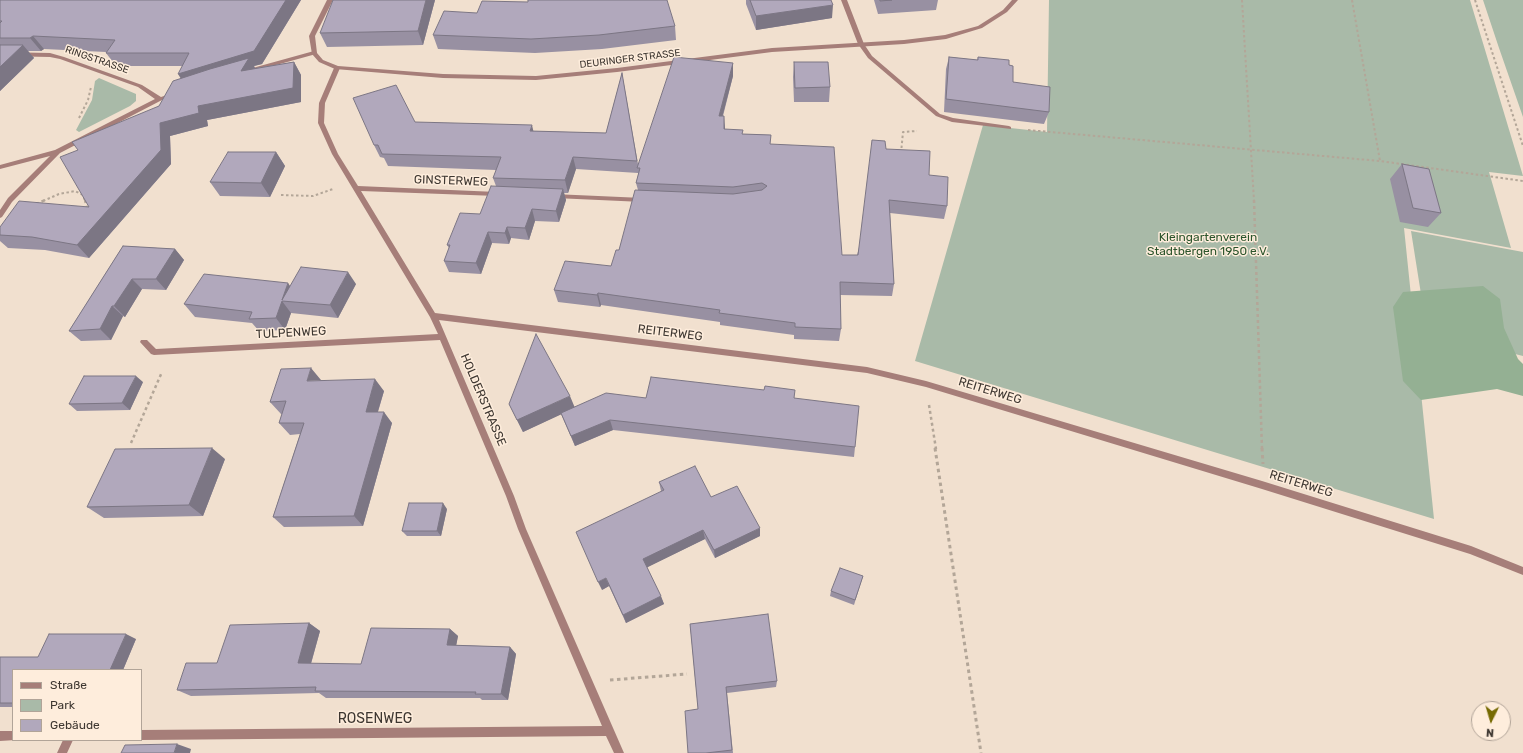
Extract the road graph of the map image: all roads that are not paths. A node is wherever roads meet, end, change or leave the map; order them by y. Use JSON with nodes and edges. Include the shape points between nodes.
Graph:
{"nodes":[{"id":1,"x":330,"y":0,"type":"edge"},
{"id":2,"x":844,"y":0,"type":"edge"},
{"id":3,"x":1015,"y":0,"type":"edge"},
{"id":4,"x":861,"y":44,"type":"junction"},
{"id":5,"x":314,"y":53,"type":"junction"},
{"id":6,"x":0,"y":54,"type":"edge"},
{"id":7,"x":337,"y":68,"type":"junction"},
{"id":8,"x":246,"y":72,"type":"edge"},
{"id":9,"x":181,"y":92,"type":"edge"},
{"id":10,"x":160,"y":99,"type":"junction"},
{"id":11,"x":1009,"y":128,"type":"road end"},
{"id":12,"x":57,"y":152,"type":"junction"},
{"id":13,"x":0,"y":167,"type":"edge"},
{"id":14,"x":354,"y":185,"type":"junction"},
{"id":15,"x":505,"y":194,"type":"edge"},
{"id":16,"x":544,"y":196,"type":"edge"},
{"id":17,"x":647,"y":200,"type":"edge"},
{"id":18,"x":0,"y":211,"type":"edge"},
{"id":19,"x":433,"y":316,"type":"junction"},
{"id":20,"x":443,"y":337,"type":"junction"},
{"id":21,"x":144,"y":342,"type":"dead end"},
{"id":22,"x":1523,"y":571,"type":"edge"},
{"id":23,"x":610,"y":731,"type":"junction"},
{"id":24,"x":142,"y":735,"type":"edge"},
{"id":25,"x":0,"y":736,"type":"edge"},
{"id":26,"x":12,"y":736,"type":"edge"},
{"id":27,"x":68,"y":741,"type":"edge"},
{"id":28,"x":62,"y":753,"type":"edge"},
{"id":29,"x":618,"y":753,"type":"edge"}],
"edges":[{"from":1,"to":5,"type":"street","via":[[312,36]]},
{"from":2,"to":4,"type":"street"},
{"from":3,"to":4,"type":"street","name":"DEURINGER STRASSE","via":[[1005,11],[980,27],[946,37]]},
{"from":4,"to":7,"type":"street","name":"DEURINGER STRASSE","via":[[772,50],[536,78],[443,76]]},
{"from":4,"to":11,"type":"street","via":[[870,57],[938,115],[952,120]]},
{"from":5,"to":7,"type":"street","name":"DEURINGER STRASSE","via":[[321,61]]},
{"from":5,"to":8,"type":"street"},
{"from":6,"to":10,"type":"street","name":"RINGSTRASSE","via":[[50,55],[140,86]]},
{"from":7,"to":14,"type":"street","name":"HOLDERSTRASSE","via":[[322,103],[321,123],[335,154]]},
{"from":9,"to":10,"type":"street"},
{"from":10,"to":12,"type":"street"},
{"from":12,"to":13,"type":"street"},
{"from":12,"to":18,"type":"street"},
{"from":14,"to":15,"type":"street","name":"GINSTERWEG"},
{"from":14,"to":19,"type":"street","name":"HOLDERSTRASSE"},
{"from":16,"to":17,"type":"street"},
{"from":19,"to":20,"type":"street","name":"HOLDERSTRASSE"},
{"from":19,"to":22,"type":"street","name":"REITERWEG","via":[[867,370],[926,384],[1262,485],[1470,550]]},
{"from":20,"to":21,"type":"street","name":"TULPENWEG","via":[[154,352]]},
{"from":20,"to":23,"type":"street","name":"HOLDERSTRASSE","via":[[522,529]]},
{"from":23,"to":24,"type":"street","name":"ROSENWEG"},
{"from":23,"to":29,"type":"street","name":"HOLDERSTRASSE"},
{"from":25,"to":26,"type":"street"},
{"from":27,"to":28,"type":"street"}]}
